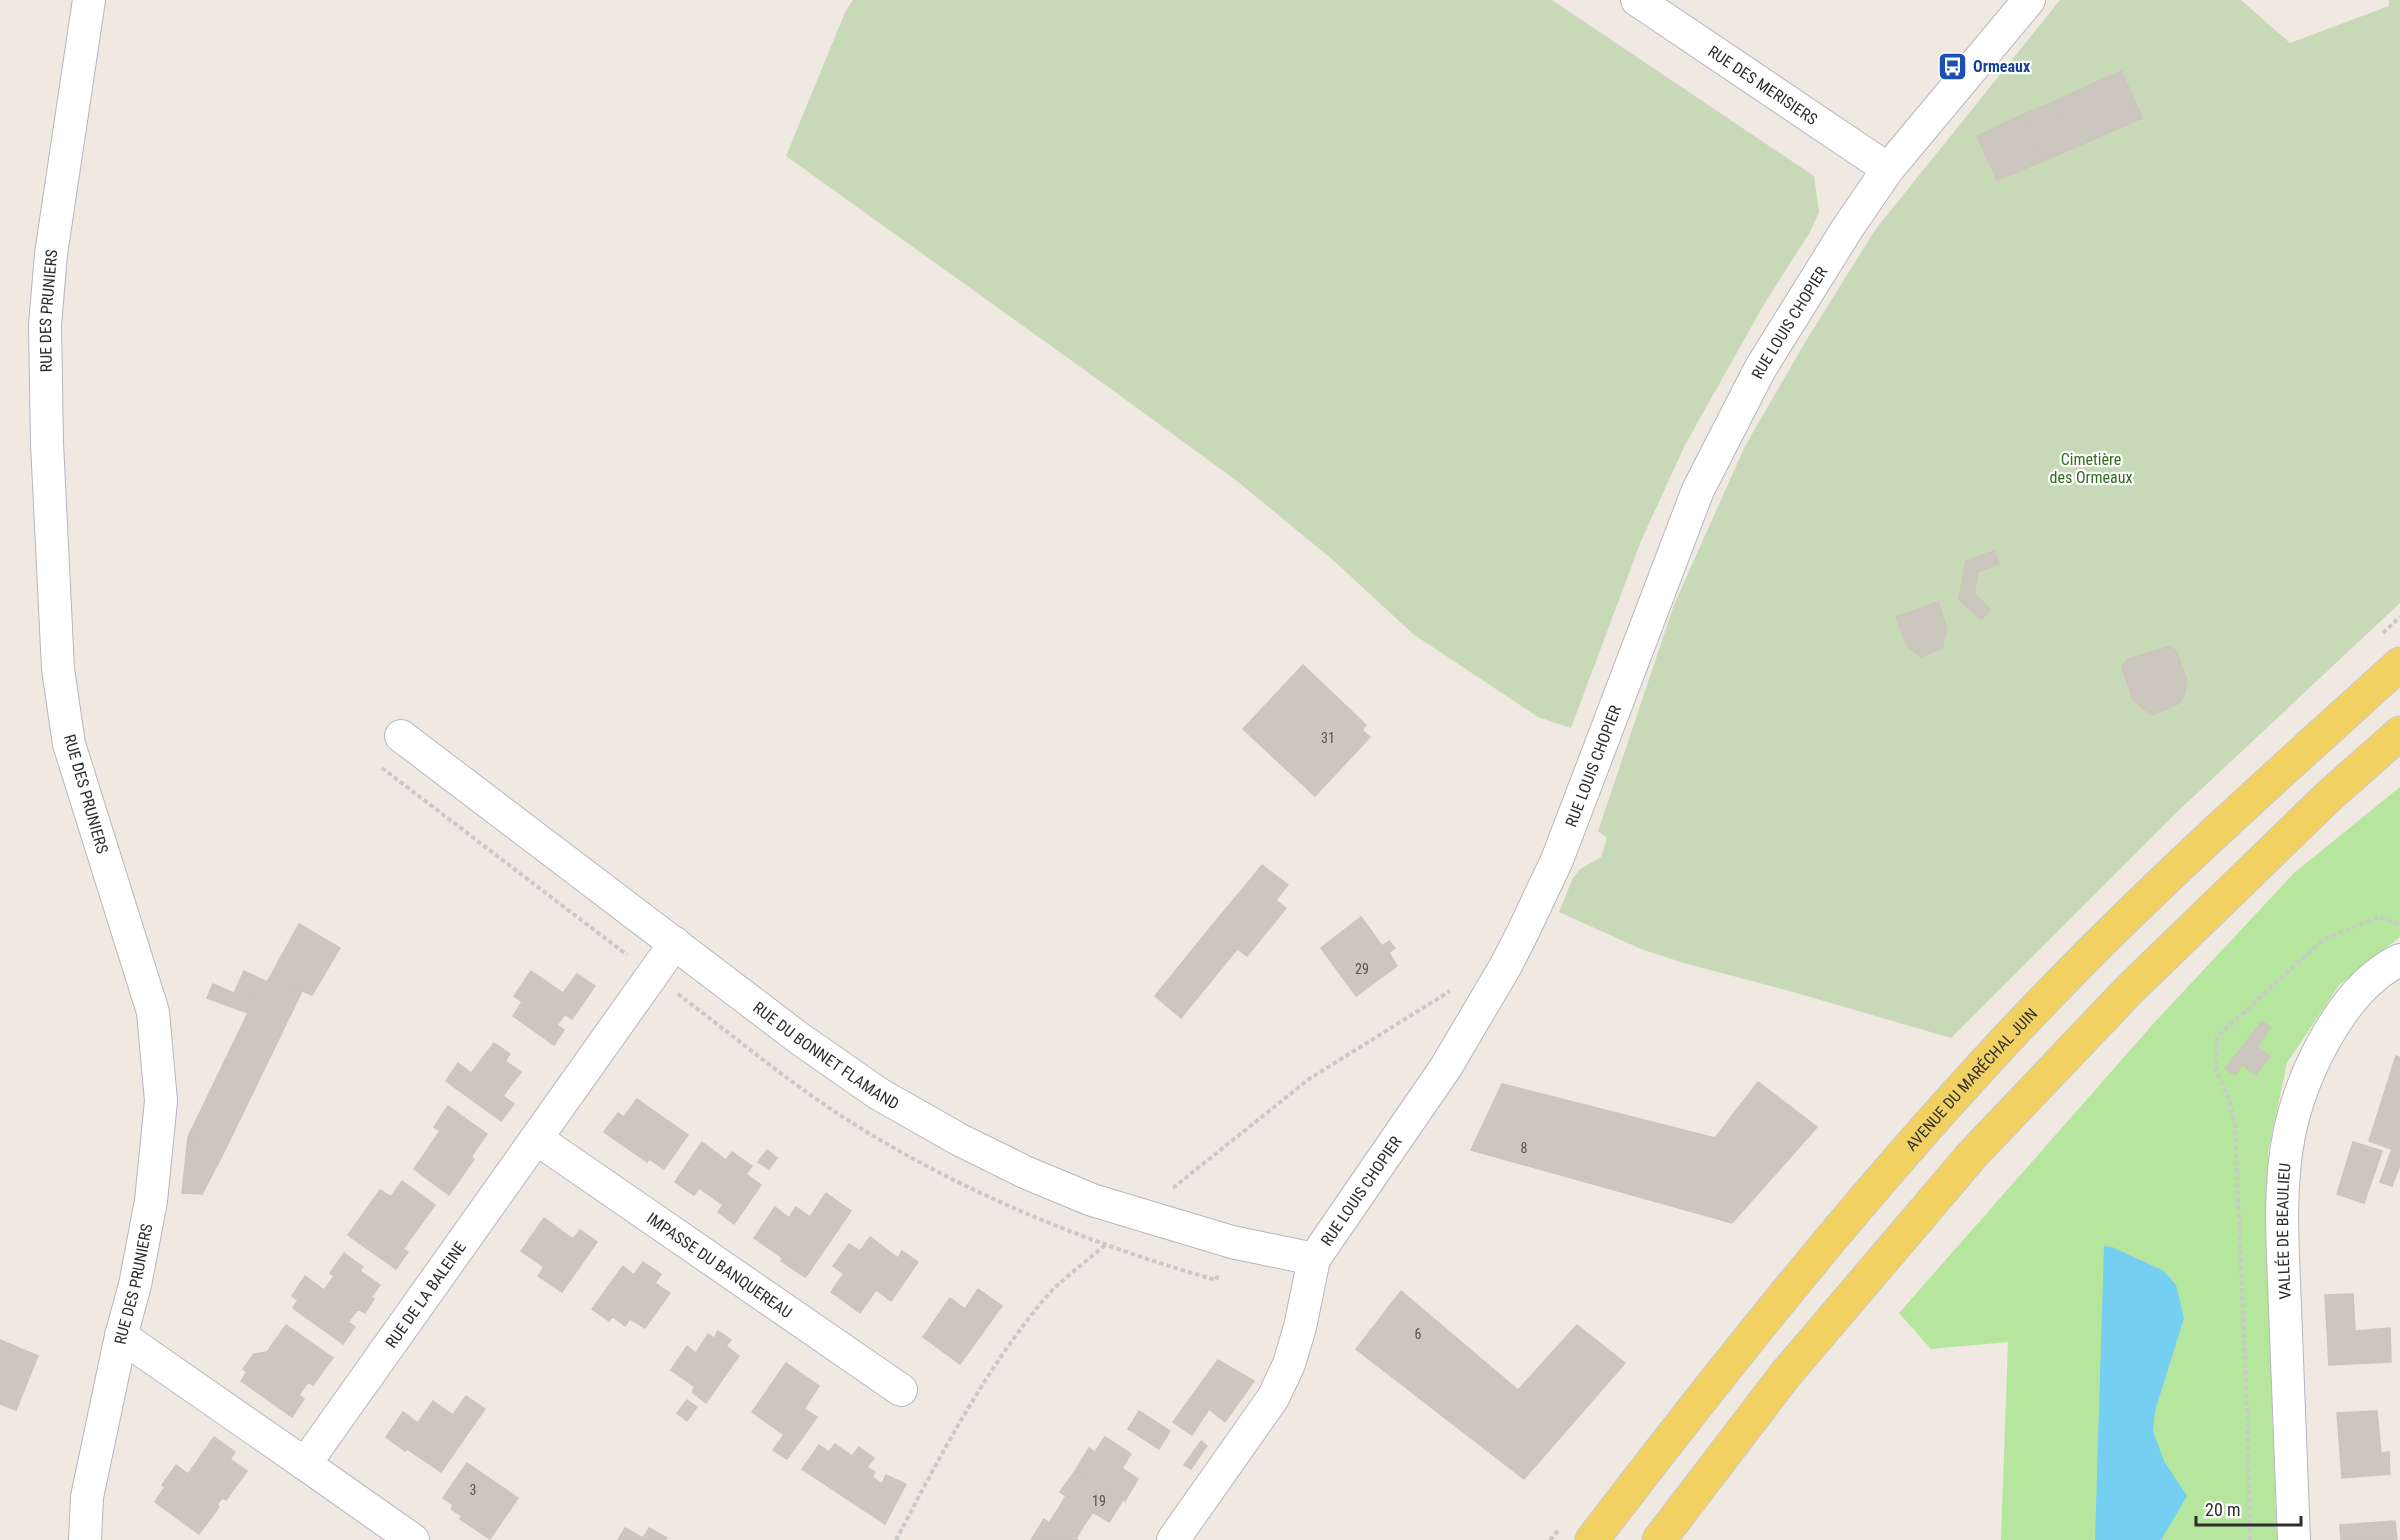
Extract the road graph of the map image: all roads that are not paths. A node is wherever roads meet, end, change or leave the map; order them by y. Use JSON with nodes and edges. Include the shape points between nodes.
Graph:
{"nodes":[{"id":1,"x":89,"y":0,"type":"edge"},
{"id":2,"x":1637,"y":0,"type":"edge"},
{"id":3,"x":2029,"y":0,"type":"edge"},
{"id":4,"x":1888,"y":170,"type":"junction"},
{"id":5,"x":2400,"y":664,"type":"edge"},
{"id":6,"x":2400,"y":733,"type":"edge"},
{"id":7,"x":401,"y":736,"type":"dead end"},
{"id":8,"x":675,"y":943,"type":"junction"},
{"id":9,"x":2400,"y":960,"type":"edge"},
{"id":10,"x":537,"y":1140,"type":"junction"},
{"id":11,"x":1314,"y":1259,"type":"junction"},
{"id":12,"x":121,"y":1336,"type":"junction"},
{"id":13,"x":901,"y":1390,"type":"dead end"},
{"id":14,"x":305,"y":1464,"type":"junction"},
{"id":15,"x":85,"y":1540,"type":"edge"},
{"id":16,"x":413,"y":1540,"type":"edge"},
{"id":17,"x":1173,"y":1540,"type":"edge"},
{"id":18,"x":1592,"y":1540,"type":"edge"},
{"id":19,"x":1659,"y":1540,"type":"edge"},
{"id":20,"x":2294,"y":1540,"type":"edge"}],
"edges":[{"from":1,"to":12,"type":"street","name":"RUE DES PRUNIERS","via":[[51,254],[45,325],[47,443],[58,669],[69,744],[153,1012],[161,1101],[151,1201]]},
{"from":2,"to":4,"type":"street","name":"RUE DES MERISIERS"},
{"from":3,"to":4,"type":"street","name":"RUE LOUIS CHOPIER"},
{"from":4,"to":11,"type":"street","name":"RUE LOUIS CHOPIER","via":[[1760,369],[1698,490],[1557,860],[1505,967],[1446,1067]]},
{"from":5,"to":18,"type":"main road","name":"AVENUE DU MARÉCHAL JUIN","via":[[2227,820],[2096,948],[1935,1119],[1794,1282]]},
{"from":6,"to":19,"type":"main road","via":[[2129,990],[1973,1154],[1785,1376]]},
{"from":7,"to":8,"type":"street","name":"RUE DU BONNET FLAMAND"},
{"from":8,"to":10,"type":"street","name":"RUE DE LA BALEINE"},
{"from":8,"to":11,"type":"street","name":"RUE DU BONNET FLAMAND","via":[[879,1094],[960,1140],[1092,1200],[1232,1242]]},
{"from":9,"to":20,"type":"street","name":"VALLÉE DE BEAULIEU","via":[[2359,990],[2331,1030],[2301,1089],[2289,1135],[2283,1176],[2283,1263]]},
{"from":10,"to":13,"type":"street","name":"IMPASSE DU BANQUEREAU"},
{"from":10,"to":14,"type":"street","name":"RUE DE LA BALEINE"},
{"from":11,"to":17,"type":"street","name":"RUE LOUIS CHOPIER","via":[[1289,1364],[1273,1398]]},
{"from":12,"to":14,"type":"street"},
{"from":12,"to":15,"type":"street","name":"RUE DES PRUNIERS","via":[[87,1497]]},
{"from":14,"to":16,"type":"street"}]}
